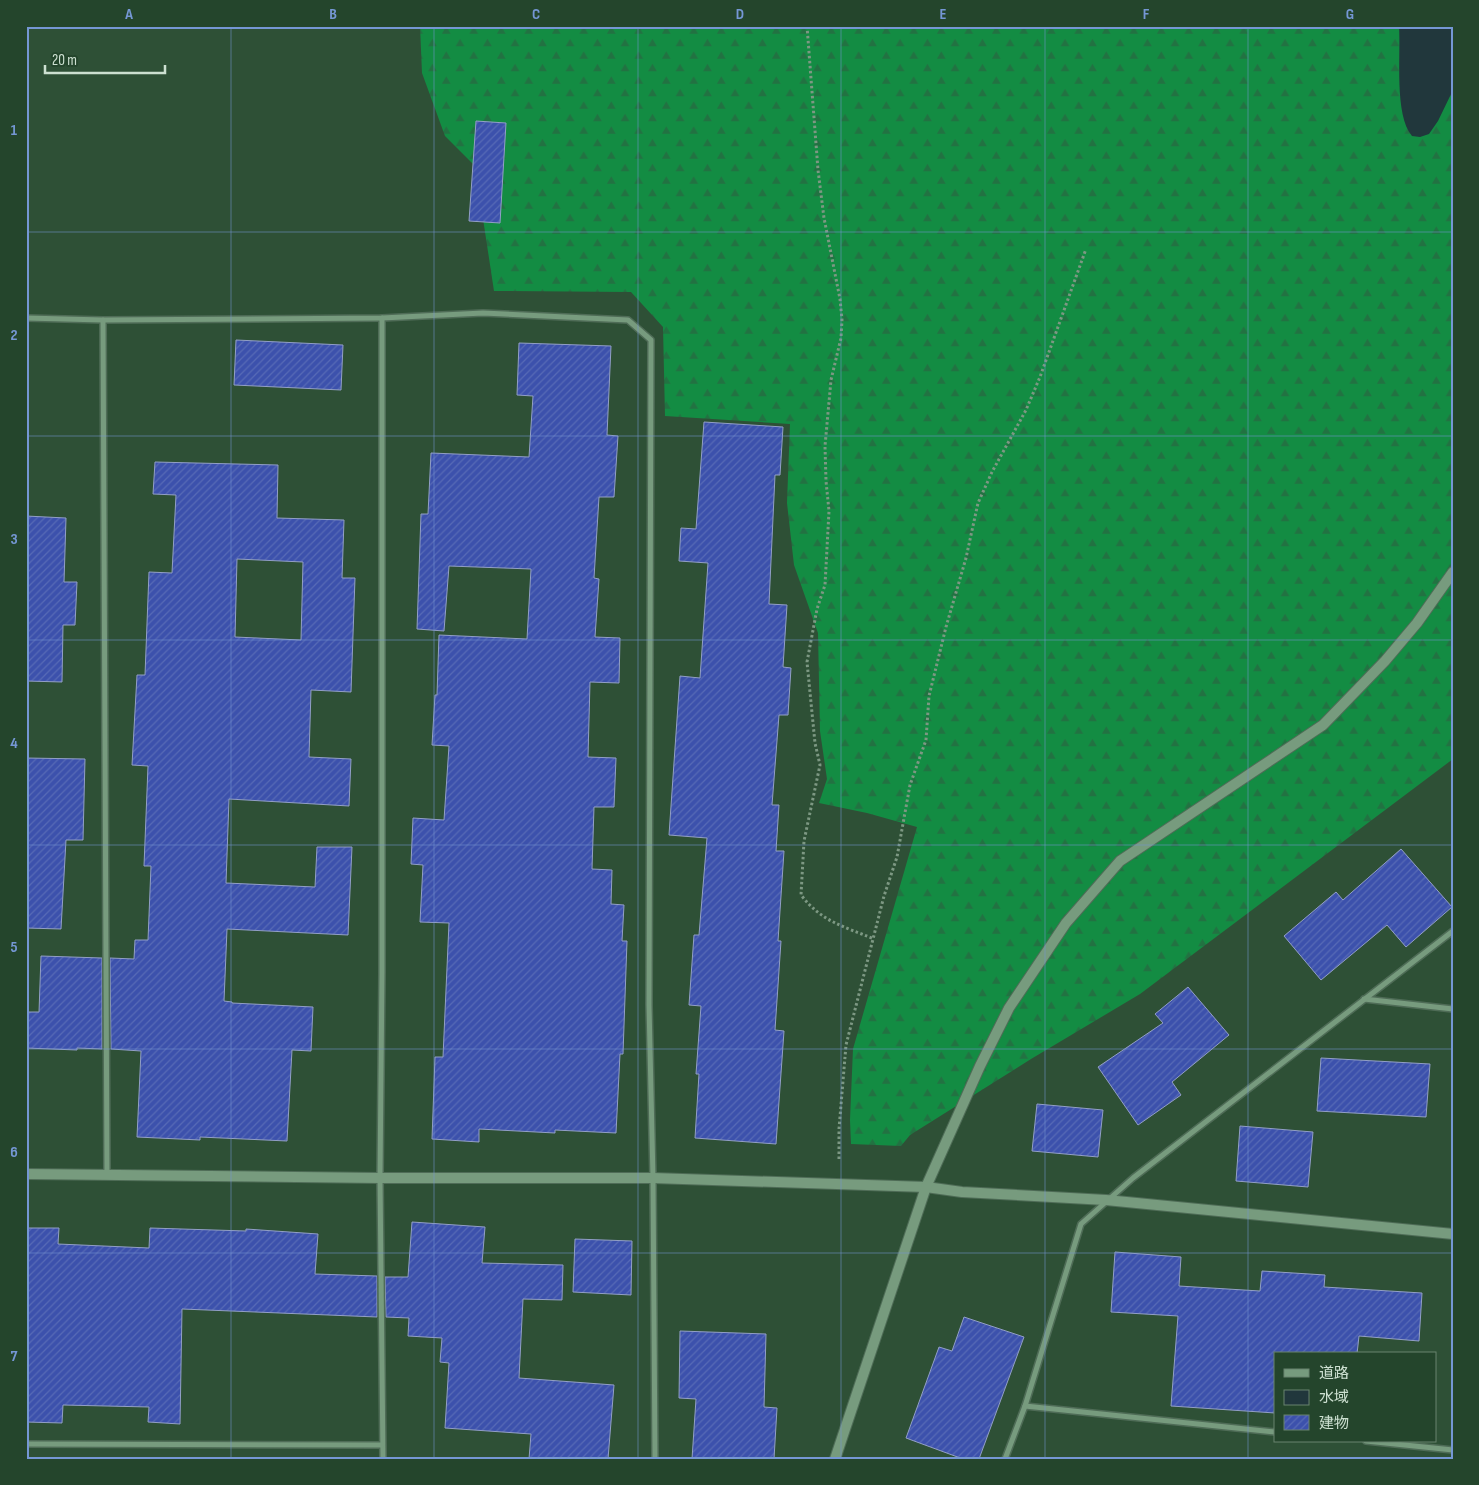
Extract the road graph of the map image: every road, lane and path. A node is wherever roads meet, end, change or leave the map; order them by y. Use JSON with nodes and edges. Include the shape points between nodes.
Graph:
{"nodes":[{"id":1,"x":807,"y":26,"type":"edge"},
{"id":2,"x":1086,"y":249,"type":"dead end"},
{"id":3,"x":26,"y":318,"type":"edge"},
{"id":4,"x":382,"y":318,"type":"junction"},
{"id":5,"x":103,"y":320,"type":"junction"},
{"id":6,"x":1453,"y":572,"type":"edge"},
{"id":7,"x":1453,"y":931,"type":"edge"},
{"id":8,"x":874,"y":939,"type":"junction"},
{"id":9,"x":1364,"y":999,"type":"junction"},
{"id":10,"x":1453,"y":1009,"type":"edge"},
{"id":11,"x":26,"y":1174,"type":"edge"},
{"id":12,"x":107,"y":1175,"type":"junction"},
{"id":13,"x":380,"y":1178,"type":"junction"},
{"id":14,"x":653,"y":1178,"type":"junction"},
{"id":15,"x":840,"y":1184,"type":"junction"},
{"id":16,"x":926,"y":1187,"type":"junction"},
{"id":17,"x":1106,"y":1200,"type":"junction"},
{"id":18,"x":1453,"y":1234,"type":"edge"},
{"id":19,"x":1025,"y":1406,"type":"junction"},
{"id":20,"x":1274,"y":1432,"type":"edge"},
{"id":21,"x":1376,"y":1442,"type":"edge"},
{"id":22,"x":26,"y":1444,"type":"edge"},
{"id":23,"x":382,"y":1444,"type":"junction"},
{"id":24,"x":1453,"y":1450,"type":"edge"},
{"id":25,"x":383,"y":1459,"type":"edge"},
{"id":26,"x":655,"y":1459,"type":"edge"},
{"id":27,"x":836,"y":1459,"type":"edge"},
{"id":28,"x":1005,"y":1459,"type":"edge"}],
"edges":[{"from":1,"to":8,"type":"path","via":[[818,170],[842,320],[831,380],[825,446],[829,511],[825,585],[807,662],[820,764],[804,840],[801,895],[812,909],[832,922]]},
{"from":2,"to":8,"type":"path","via":[[1026,410],[978,503],[929,696],[926,740],[910,785],[897,857]]},
{"from":3,"to":5,"type":"street"},
{"from":4,"to":5,"type":"street"},
{"from":4,"to":13,"type":"street"},
{"from":4,"to":14,"type":"street","via":[[484,313],[628,320],[651,340],[649,1005]]},
{"from":5,"to":12,"type":"street"},
{"from":6,"to":16,"type":"street","via":[[1417,623],[1323,725],[1120,861],[1066,923],[1009,1008]]},
{"from":7,"to":9,"type":"street"},
{"from":8,"to":15,"type":"path","via":[[846,1044],[839,1129]]},
{"from":9,"to":10,"type":"street"},
{"from":9,"to":17,"type":"street"},
{"from":11,"to":12,"type":"street"},
{"from":12,"to":13,"type":"street"},
{"from":13,"to":14,"type":"street"},
{"from":13,"to":23,"type":"street"},
{"from":14,"to":15,"type":"street"},
{"from":14,"to":26,"type":"street"},
{"from":15,"to":16,"type":"street"},
{"from":16,"to":17,"type":"street"},
{"from":16,"to":27,"type":"street"},
{"from":17,"to":18,"type":"street"},
{"from":17,"to":19,"type":"street","via":[[1081,1224]]},
{"from":19,"to":20,"type":"street"},
{"from":19,"to":28,"type":"street"},
{"from":21,"to":24,"type":"street"},
{"from":22,"to":23,"type":"street"},
{"from":23,"to":25,"type":"street"}]}
